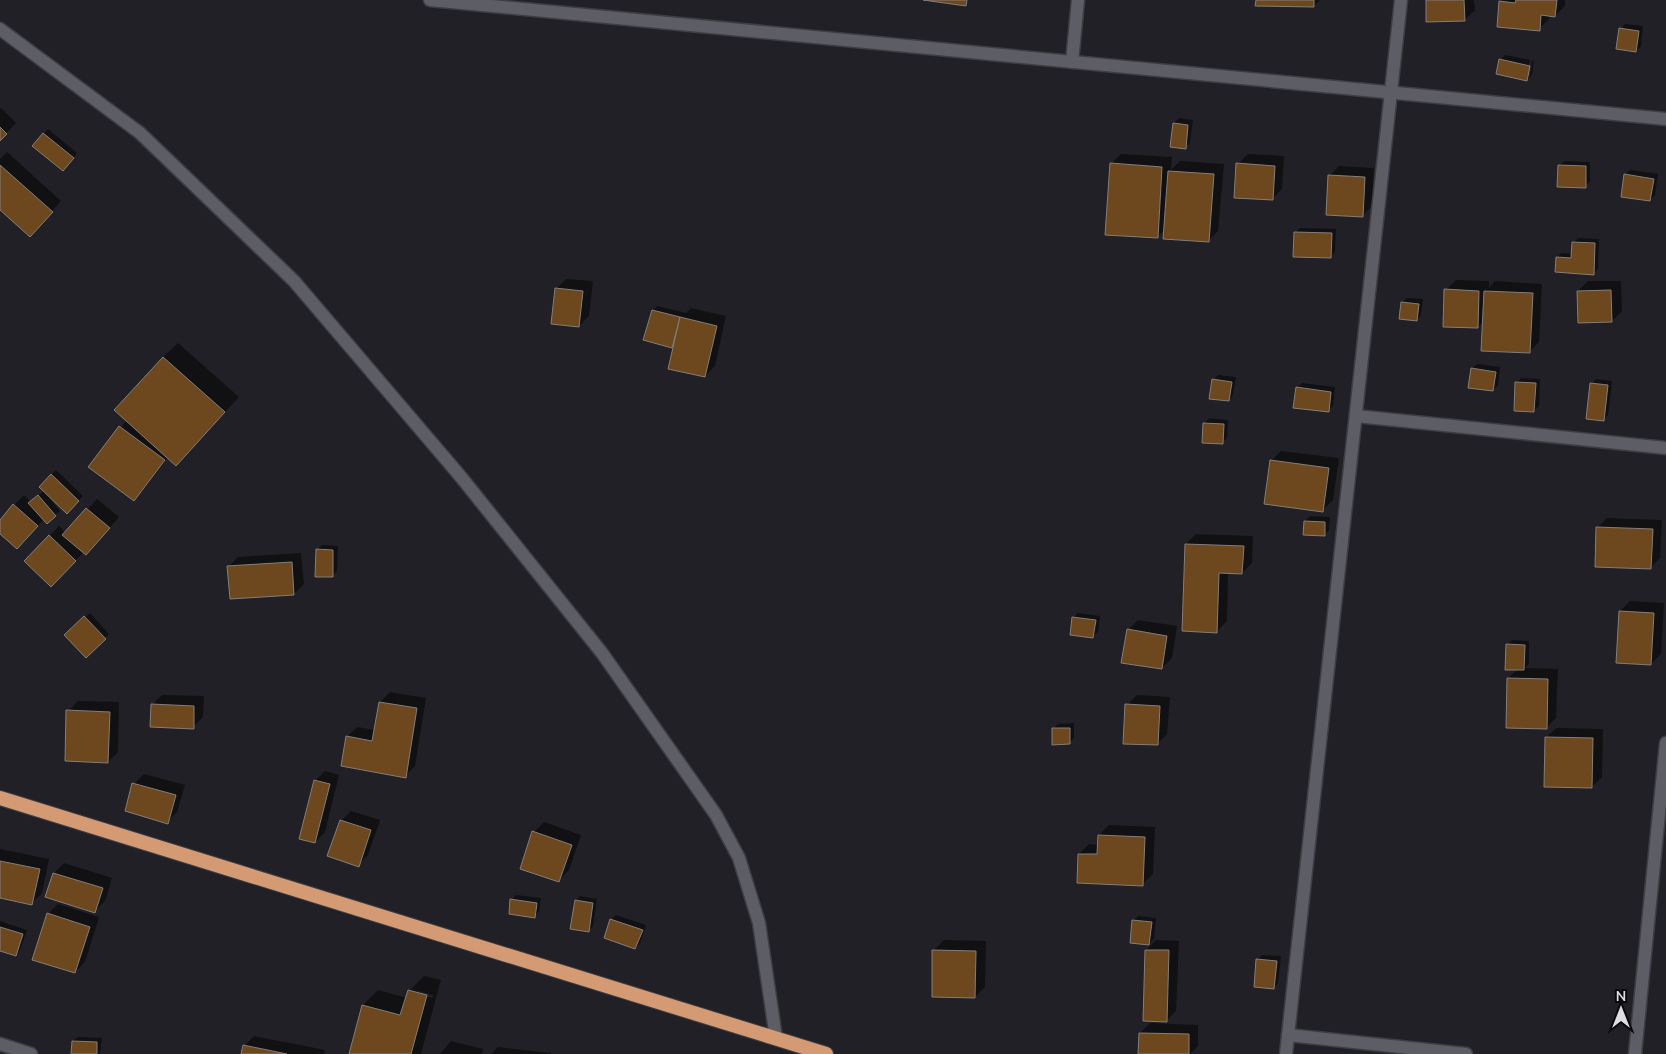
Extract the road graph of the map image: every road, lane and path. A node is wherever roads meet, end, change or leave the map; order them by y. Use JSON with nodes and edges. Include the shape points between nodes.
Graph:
{"nodes":[{"id":1,"x":430,"y":0,"type":"edge"},
{"id":2,"x":1078,"y":0,"type":"edge"},
{"id":3,"x":1401,"y":0,"type":"edge"},
{"id":4,"x":0,"y":29,"type":"edge"},
{"id":5,"x":1072,"y":62,"type":"junction"},
{"id":6,"x":1392,"y":93,"type":"junction"},
{"id":7,"x":1666,"y":119,"type":"edge"},
{"id":8,"x":1356,"y":416,"type":"junction"},
{"id":9,"x":1666,"y":448,"type":"edge"},
{"id":10,"x":1666,"y":743,"type":"edge"},
{"id":11,"x":0,"y":798,"type":"edge"},
{"id":12,"x":1288,"y":1034,"type":"junction"},
{"id":13,"x":776,"y":1038,"type":"junction"},
{"id":14,"x":0,"y":1044,"type":"edge"},
{"id":15,"x":31,"y":1054,"type":"edge"},
{"id":16,"x":826,"y":1054,"type":"edge"},
{"id":17,"x":1286,"y":1054,"type":"edge"},
{"id":18,"x":1466,"y":1054,"type":"edge"},
{"id":19,"x":1635,"y":1054,"type":"edge"}],
"edges":[{"from":1,"to":5,"type":"street"},
{"from":2,"to":5,"type":"street"},
{"from":3,"to":6,"type":"street"},
{"from":4,"to":13,"type":"street","via":[[140,133],[294,281],[461,477],[602,653],[716,815],[739,858],[759,923]]},
{"from":5,"to":6,"type":"street"},
{"from":6,"to":7,"type":"street"},
{"from":6,"to":8,"type":"street"},
{"from":8,"to":9,"type":"street"},
{"from":8,"to":12,"type":"street"},
{"from":10,"to":19,"type":"street"},
{"from":11,"to":13,"type":"highway"},
{"from":12,"to":17,"type":"street"},
{"from":12,"to":18,"type":"street"},
{"from":13,"to":16,"type":"highway"},
{"from":14,"to":15,"type":"street"}]}
